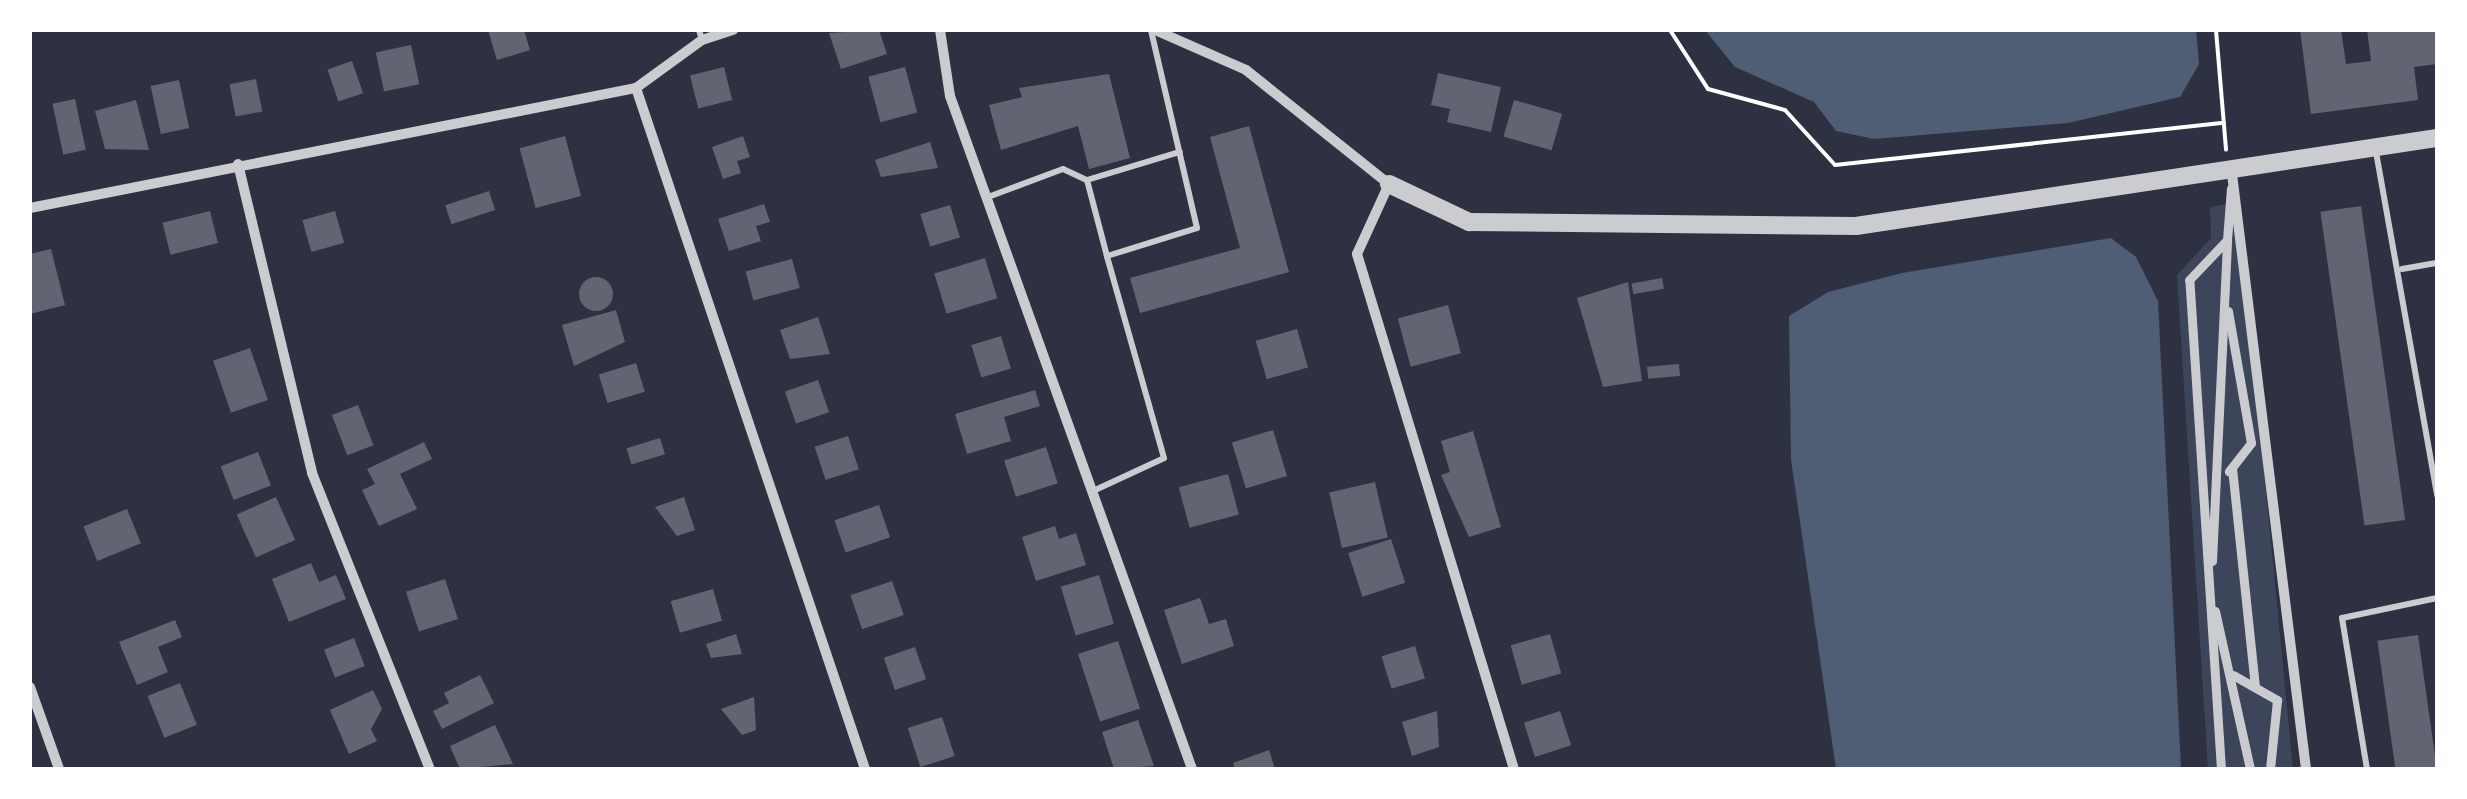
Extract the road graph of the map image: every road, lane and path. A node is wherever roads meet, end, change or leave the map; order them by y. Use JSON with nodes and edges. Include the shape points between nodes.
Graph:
{"nodes":[{"id":1,"x":733,"y":30,"type":"edge"},
{"id":2,"x":940,"y":30,"type":"edge"},
{"id":3,"x":1153,"y":30,"type":"edge"},
{"id":4,"x":1670,"y":30,"type":"edge"},
{"id":5,"x":2216,"y":30,"type":"edge"},
{"id":6,"x":700,"y":35,"type":"edge"},
{"id":7,"x":636,"y":88,"type":"junction"},
{"id":8,"x":2224,"y":123,"type":"junction"},
{"id":9,"x":2437,"y":138,"type":"edge"},
{"id":10,"x":2226,"y":146,"type":"dead end"},
{"id":11,"x":2375,"y":146,"type":"junction"},
{"id":12,"x":1180,"y":152,"type":"junction"},
{"id":13,"x":238,"y":164,"type":"junction"},
{"id":14,"x":2232,"y":174,"type":"junction"},
{"id":15,"x":1087,"y":180,"type":"junction"},
{"id":16,"x":1389,"y":184,"type":"junction"},
{"id":17,"x":987,"y":198,"type":"junction"},
{"id":18,"x":30,"y":208,"type":"edge"},
{"id":19,"x":2226,"y":240,"type":"junction"},
{"id":20,"x":1108,"y":256,"type":"junction"},
{"id":21,"x":2437,"y":263,"type":"edge"},
{"id":22,"x":2402,"y":269,"type":"junction"},
{"id":23,"x":2227,"y":302,"type":"junction"},
{"id":24,"x":2232,"y":468,"type":"junction"},
{"id":25,"x":2218,"y":485,"type":"junction"},
{"id":26,"x":1093,"y":491,"type":"junction"},
{"id":27,"x":2437,"y":496,"type":"edge"},
{"id":28,"x":2210,"y":592,"type":"junction"},
{"id":29,"x":2437,"y":598,"type":"edge"},
{"id":30,"x":2233,"y":674,"type":"junction"},
{"id":31,"x":30,"y":687,"type":"edge"},
{"id":32,"x":2256,"y":687,"type":"junction"},
{"id":33,"x":60,"y":769,"type":"edge"},
{"id":34,"x":430,"y":769,"type":"edge"},
{"id":35,"x":865,"y":769,"type":"edge"},
{"id":36,"x":1192,"y":769,"type":"edge"},
{"id":37,"x":1514,"y":769,"type":"edge"},
{"id":38,"x":2221,"y":769,"type":"edge"},
{"id":39,"x":2250,"y":769,"type":"edge"},
{"id":40,"x":2270,"y":769,"type":"edge"},
{"id":41,"x":2306,"y":769,"type":"edge"},
{"id":42,"x":2367,"y":769,"type":"edge"}],
"edges":[{"from":1,"to":6,"type":"street"},
{"from":2,"to":17,"type":"street","via":[[950,96]]},
{"from":3,"to":12,"type":"lane"},
{"from":3,"to":16,"type":"street","via":[[1246,70]]},
{"from":4,"to":8,"type":"path","via":[[1708,89],[1785,110],[1835,166]]},
{"from":5,"to":8,"type":"path"},
{"from":6,"to":7,"type":"street"},
{"from":7,"to":13,"type":"street"},
{"from":7,"to":35,"type":"street"},
{"from":8,"to":10,"type":"path"},
{"from":9,"to":11,"type":"street"},
{"from":11,"to":14,"type":"street"},
{"from":11,"to":22,"type":"lane"},
{"from":12,"to":15,"type":"lane"},
{"from":12,"to":20,"type":"lane","via":[[1197,228]]},
{"from":13,"to":18,"type":"street"},
{"from":13,"to":34,"type":"street","via":[[312,473]]},
{"from":14,"to":16,"type":"street","via":[[1856,226],[1740,230],[1469,222]]},
{"from":14,"to":19,"type":"street"},
{"from":14,"to":41,"type":"street"},
{"from":15,"to":17,"type":"lane","via":[[1063,169]]},
{"from":15,"to":20,"type":"lane"},
{"from":16,"to":37,"type":"street","via":[[1356,254]]},
{"from":17,"to":26,"type":"street"},
{"from":19,"to":23,"type":"street"},
{"from":19,"to":28,"type":"street","via":[[2189,280]]},
{"from":20,"to":26,"type":"lane","via":[[1164,458]]},
{"from":21,"to":22,"type":"lane"},
{"from":22,"to":27,"type":"lane"},
{"from":23,"to":24,"type":"street","via":[[2251,443]]},
{"from":23,"to":25,"type":"street"},
{"from":24,"to":25,"type":"street"},
{"from":24,"to":32,"type":"street"},
{"from":25,"to":28,"type":"street"},
{"from":26,"to":36,"type":"street"},
{"from":28,"to":30,"type":"street"},
{"from":28,"to":38,"type":"street"},
{"from":29,"to":42,"type":"lane","via":[[2342,618]]},
{"from":30,"to":32,"type":"street"},
{"from":30,"to":39,"type":"street"},
{"from":31,"to":33,"type":"street"},
{"from":32,"to":40,"type":"street","via":[[2277,700]]}]}
